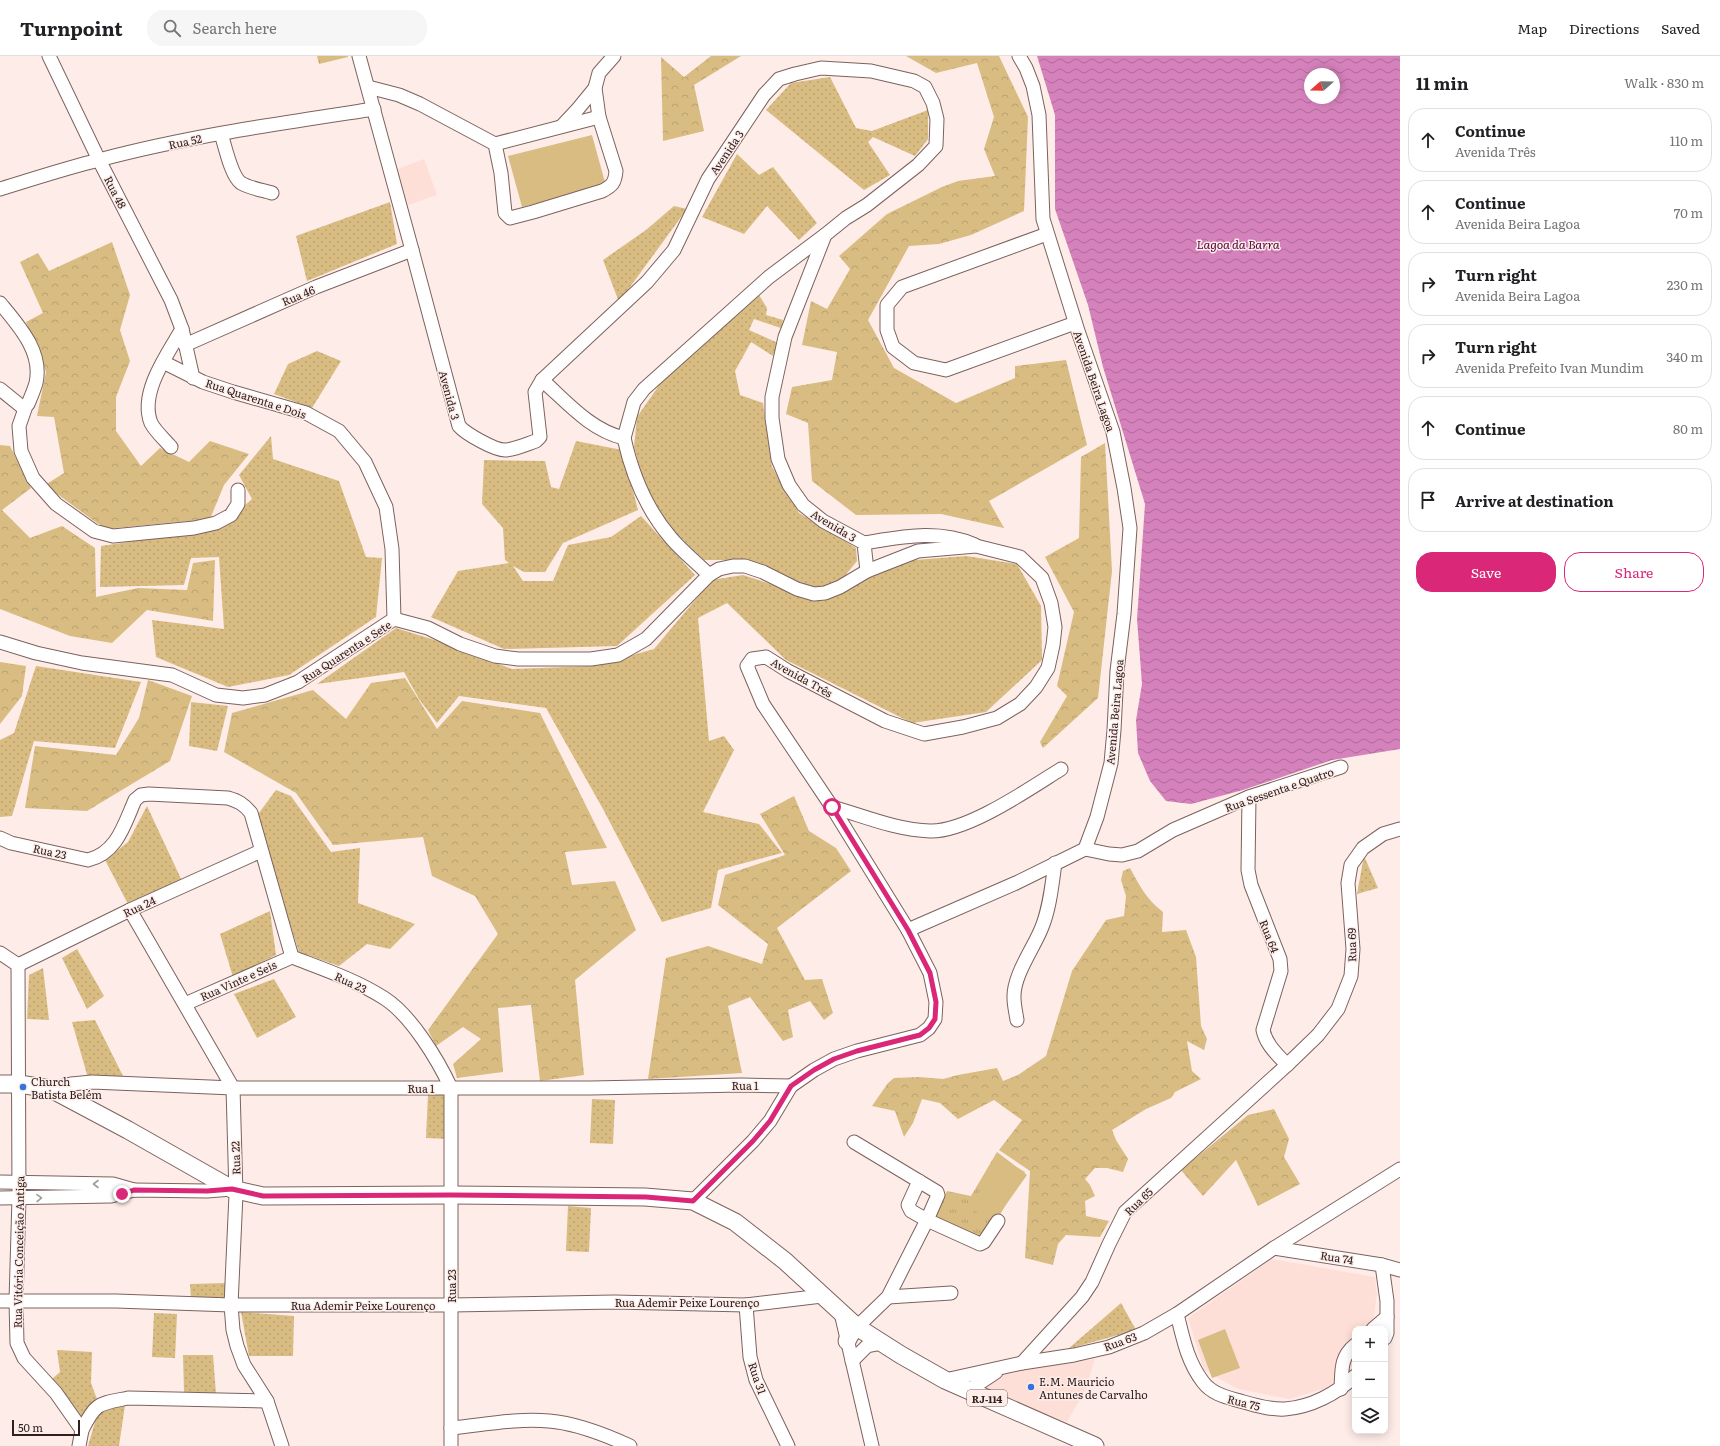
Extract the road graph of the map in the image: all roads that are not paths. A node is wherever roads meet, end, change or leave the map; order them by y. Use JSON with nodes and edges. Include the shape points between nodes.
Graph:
{"nodes":[{"id":1,"x":49,"y":56,"type":"edge"},
{"id":2,"x":359,"y":56,"type":"edge"},
{"id":3,"x":614,"y":56,"type":"edge"},
{"id":4,"x":1019,"y":56,"type":"edge"},
{"id":5,"x":368,"y":87,"type":"junction"},
{"id":6,"x":595,"y":88,"type":"junction"},
{"id":7,"x":374,"y":109,"type":"junction"},
{"id":8,"x":599,"y":117,"type":"junction"},
{"id":9,"x":562,"y":126,"type":"junction"},
{"id":10,"x":220,"y":134,"type":"junction"},
{"id":11,"x":495,"y":144,"type":"junction"},
{"id":12,"x":99,"y":160,"type":"junction"},
{"id":13,"x":0,"y":188,"type":"edge"},
{"id":14,"x":272,"y":193,"type":"dead end"},
{"id":15,"x":1047,"y":234,"type":"junction"},
{"id":16,"x":825,"y":235,"type":"junction"},
{"id":17,"x":412,"y":250,"type":"junction"},
{"id":18,"x":0,"y":303,"type":"edge"},
{"id":19,"x":1075,"y":323,"type":"junction"},
{"id":20,"x":182,"y":329,"type":"junction"},
{"id":21,"x":185,"y":345,"type":"junction"},
{"id":22,"x":163,"y":362,"type":"junction"},
{"id":23,"x":193,"y":378,"type":"junction"},
{"id":24,"x":542,"y":380,"type":"junction"},
{"id":25,"x":0,"y":389,"type":"edge"},
{"id":26,"x":26,"y":406,"type":"junction"},
{"id":27,"x":624,"y":438,"type":"junction"},
{"id":28,"x":171,"y":447,"type":"dead end"},
{"id":29,"x":238,"y":490,"type":"dead end"},
{"id":30,"x":864,"y":543,"type":"junction"},
{"id":31,"x":976,"y":546,"type":"junction"},
{"id":32,"x":867,"y":571,"type":"junction"},
{"id":33,"x":709,"y":575,"type":"junction"},
{"id":34,"x":1051,"y":603,"type":"joint"},
{"id":35,"x":394,"y":619,"type":"junction"},
{"id":36,"x":0,"y":642,"type":"edge"},
{"id":37,"x":1341,"y":767,"type":"dead end"},
{"id":38,"x":1061,"y":770,"type":"dead end"},
{"id":39,"x":1250,"y":797,"type":"junction"},
{"id":40,"x":832,"y":807,"type":"junction"},
{"id":41,"x":1400,"y":829,"type":"edge"},
{"id":42,"x":0,"y":838,"type":"edge"},
{"id":43,"x":1085,"y":849,"type":"junction"},
{"id":44,"x":261,"y":851,"type":"junction"},
{"id":45,"x":1055,"y":863,"type":"junction"},
{"id":46,"x":130,"y":910,"type":"junction"},
{"id":47,"x":908,"y":930,"type":"junction"},
{"id":48,"x":0,"y":953,"type":"edge"},
{"id":49,"x":292,"y":957,"type":"junction"},
{"id":50,"x":18,"y":965,"type":"junction"},
{"id":51,"x":185,"y":1004,"type":"junction"},
{"id":52,"x":1017,"y":1020,"type":"dead end"},
{"id":53,"x":1287,"y":1065,"type":"junction"},
{"id":54,"x":0,"y":1084,"type":"edge"},
{"id":55,"x":19,"y":1084,"type":"junction"},
{"id":56,"x":791,"y":1086,"type":"junction"},
{"id":57,"x":233,"y":1088,"type":"junction"},
{"id":58,"x":451,"y":1088,"type":"junction"},
{"id":59,"x":51,"y":1089,"type":"junction"},
{"id":60,"x":854,"y":1142,"type":"dead end"},
{"id":61,"x":1400,"y":1169,"type":"edge"},
{"id":62,"x":198,"y":1170,"type":"junction"},
{"id":63,"x":919,"y":1181,"type":"junction"},
{"id":64,"x":0,"y":1182,"type":"edge"},
{"id":65,"x":19,"y":1190,"type":"junction"},
{"id":66,"x":234,"y":1190,"type":"junction"},
{"id":67,"x":184,"y":1191,"type":"junction"},
{"id":68,"x":451,"y":1195,"type":"junction"},
{"id":69,"x":0,"y":1198,"type":"edge"},
{"id":70,"x":693,"y":1201,"type":"junction"},
{"id":71,"x":927,"y":1220,"type":"junction"},
{"id":72,"x":998,"y":1222,"type":"dead end"},
{"id":73,"x":1274,"y":1248,"type":"junction"},
{"id":74,"x":1382,"y":1264,"type":"junction"},
{"id":75,"x":1400,"y":1270,"type":"edge"},
{"id":76,"x":951,"y":1293,"type":"dead end"},
{"id":77,"x":822,"y":1296,"type":"junction"},
{"id":78,"x":888,"y":1297,"type":"junction"},
{"id":79,"x":0,"y":1301,"type":"edge"},
{"id":80,"x":16,"y":1301,"type":"junction"},
{"id":81,"x":451,"y":1305,"type":"junction"},
{"id":82,"x":746,"y":1305,"type":"junction"},
{"id":83,"x":231,"y":1306,"type":"junction"},
{"id":84,"x":1177,"y":1314,"type":"junction"},
{"id":85,"x":1387,"y":1317,"type":"junction"},
{"id":86,"x":1376,"y":1326,"type":"edge"},
{"id":87,"x":1387,"y":1326,"type":"edge"},
{"id":88,"x":857,"y":1340,"type":"junction"},
{"id":89,"x":1352,"y":1348,"type":"edge"},
{"id":90,"x":1022,"y":1363,"type":"junction"},
{"id":91,"x":1002,"y":1368,"type":"junction"},
{"id":92,"x":1352,"y":1379,"type":"edge"},
{"id":93,"x":945,"y":1380,"type":"junction"},
{"id":94,"x":1341,"y":1389,"type":"junction"},
{"id":95,"x":969,"y":1390,"type":"junction"},
{"id":96,"x":267,"y":1401,"type":"junction"},
{"id":97,"x":451,"y":1428,"type":"junction"},
{"id":98,"x":82,"y":1430,"type":"junction"},
{"id":99,"x":79,"y":1446,"type":"edge"},
{"id":100,"x":282,"y":1446,"type":"edge"},
{"id":101,"x":451,"y":1446,"type":"edge"},
{"id":102,"x":630,"y":1446,"type":"edge"},
{"id":103,"x":788,"y":1446,"type":"edge"},
{"id":104,"x":872,"y":1446,"type":"edge"},
{"id":105,"x":1095,"y":1446,"type":"edge"}],
"edges":[{"from":1,"to":12,"type":"street","name":"Rua 48"},
{"from":2,"to":5,"type":"street","name":"Avenida 3"},
{"from":3,"to":6,"type":"street","via":[[600,74]]},
{"from":4,"to":15,"type":"street","name":"Avenida Beira Lagoa","via":[[1033,86],[1039,115],[1043,219]]},
{"from":5,"to":7,"type":"street","name":"Avenida 3"},
{"from":5,"to":11,"type":"street","via":[[406,98]]},
{"from":6,"to":8,"type":"street"},
{"from":6,"to":9,"type":"street"},
{"from":7,"to":10,"type":"street","name":"Rua 52"},
{"from":7,"to":17,"type":"street","name":"Avenida 3"},
{"from":8,"to":9,"type":"street"},
{"from":8,"to":11,"type":"street","via":[[616,172],[612,186],[510,218],[506,216]]},
{"from":9,"to":11,"type":"street"},
{"from":10,"to":12,"type":"street","name":"Rua 52"},
{"from":10,"to":14,"type":"street","via":[[238,180],[242,184]]},
{"from":12,"to":13,"type":"street","name":"Rua 52"},
{"from":12,"to":20,"type":"street","name":"Rua 48","via":[[171,300]]},
{"from":15,"to":19,"type":"street","name":"Avenida Beira Lagoa"},
{"from":15,"to":19,"type":"street","via":[[902,287],[887,305],[887,330],[893,347],[914,363],[946,370]]},
{"from":16,"to":24,"type":"street","name":"Avenida 3","via":[[918,165],[936,146],[937,119],[925,87],[914,81],[871,71],[821,68],[779,79],[764,94],[708,179],[674,250],[647,282]]},
{"from":16,"to":27,"type":"street","via":[[769,277],[644,389],[634,402]]},
{"from":16,"to":30,"type":"street","name":"Avenida 3","via":[[785,337],[772,396],[772,418],[778,459],[789,485],[803,505],[823,521]]},
{"from":17,"to":21,"type":"street","name":"Rua 46","via":[[316,287]]},
{"from":17,"to":24,"type":"street","name":"Avenida 3","via":[[459,426],[475,439],[504,450],[536,441],[540,437],[540,431],[535,392]]},
{"from":18,"to":26,"type":"street","via":[[27,338],[36,362],[36,384]]},
{"from":19,"to":43,"type":"street","name":"Avenida Beira Lagoa","via":[[1113,432],[1130,528],[1111,763],[1097,818]]},
{"from":20,"to":21,"type":"street","name":"Rua 48"},
{"from":20,"to":22,"type":"street"},
{"from":21,"to":23,"type":"street","name":"Rua 48"},
{"from":22,"to":23,"type":"street","name":"Rua Quarenta e Dois"},
{"from":22,"to":28,"type":"street","via":[[149,391],[147,411],[152,425]]},
{"from":23,"to":35,"type":"street","name":"Rua Quarenta e Dois","via":[[306,413],[340,431],[365,462],[386,507],[392,549]]},
{"from":24,"to":27,"type":"street","via":[[587,420],[613,435]]},
{"from":25,"to":26,"type":"street","via":[[21,406]]},
{"from":26,"to":29,"type":"street","via":[[19,426],[21,451],[33,478],[56,504],[94,531],[113,536],[194,528],[216,523],[231,515],[238,504]]},
{"from":27,"to":33,"type":"street","via":[[629,461],[649,507],[671,538]]},
{"from":30,"to":31,"type":"street","via":[[925,535],[952,536]]},
{"from":30,"to":32,"type":"street","name":"Avenida 3"},
{"from":31,"to":32,"type":"street","name":"Rua Quarenta e Sete","via":[[918,551]]},
{"from":31,"to":34,"type":"street","name":"Rua Quarenta e Sete","via":[[1020,557],[1042,578]]},
{"from":32,"to":33,"type":"street","name":"Rua Quarenta e Sete","via":[[840,587],[826,593],[814,594],[745,566],[719,569]]},
{"from":33,"to":35,"type":"street","name":"Rua Quarenta e Sete","via":[[646,639],[618,655],[591,659],[518,659],[495,656],[460,644],[428,628]]},
{"from":34,"to":40,"type":"street","name":"Avenida Três","via":[[1055,627],[1053,645],[1048,668],[1036,687],[1020,704],[997,718],[963,727],[924,734],[885,721],[766,657],[752,659],[748,666],[763,704]]},
{"from":35,"to":36,"type":"street","name":"Rua Quarenta e Sete","via":[[298,682],[265,695],[243,698],[216,695],[172,675],[82,662],[36,653]]},
{"from":37,"to":39,"type":"street","name":"Rua Sessenta e Quatro"},
{"from":38,"to":40,"type":"street","via":[[994,809],[953,828],[931,831],[895,826]]},
{"from":39,"to":43,"type":"street","name":"Rua Sessenta e Quatro","via":[[1173,830],[1138,851],[1122,855]]},
{"from":39,"to":53,"type":"street","name":"Rua 64","via":[[1248,870],[1251,885],[1280,959],[1281,971],[1263,1030],[1269,1044]]},
{"from":40,"to":47,"type":"street","name":"Avenida Três"},
{"from":41,"to":53,"type":"street","name":"Rua 69","via":[[1383,834],[1363,848],[1351,865],[1348,883],[1353,949],[1351,976],[1338,1009],[1318,1035]]},
{"from":42,"to":44,"type":"street","name":"Rua 23","via":[[11,843],[88,860],[98,857],[115,844],[135,800],[141,795],[149,794],[228,798],[240,802],[251,813]]},
{"from":43,"to":45,"type":"street"},
{"from":44,"to":46,"type":"street","name":"Rua 24"},
{"from":44,"to":49,"type":"street","name":"Rua 23"},
{"from":45,"to":47,"type":"street","via":[[1016,883]]},
{"from":45,"to":52,"type":"street","via":[[1046,916],[1023,963],[1015,988],[1013,998]]},
{"from":46,"to":50,"type":"street","name":"Rua 24"},
{"from":46,"to":51,"type":"street","name":"Rua 22"},
{"from":47,"to":56,"type":"street","via":[[930,973],[936,1002],[935,1019],[929,1028],[920,1035],[834,1059]]},
{"from":48,"to":50,"type":"street"},
{"from":49,"to":51,"type":"street","name":"Rua Vinte e Seis"},
{"from":49,"to":58,"type":"street","name":"Rua 23","via":[[350,980],[385,999],[408,1019],[441,1067]]},
{"from":50,"to":55,"type":"street"},
{"from":51,"to":57,"type":"street","name":"Rua 22"},
{"from":53,"to":90,"type":"street","name":"Rua 65","via":[[1125,1212],[1092,1282],[1082,1297]]},
{"from":54,"to":55,"type":"main road","number":"RJ-114"},
{"from":55,"to":59,"type":"main road","number":"RJ-114"},
{"from":55,"to":65,"type":"street","name":"Rua Vitória Conceição Antiga"},
{"from":56,"to":58,"type":"street","name":"Rua 1"},
{"from":56,"to":70,"type":"street","via":[[770,1121],[753,1141]]},
{"from":57,"to":58,"type":"street","name":"Rua 1"},
{"from":57,"to":59,"type":"street","name":"Rua 1","via":[[92,1082]]},
{"from":57,"to":66,"type":"street","name":"Rua 22"},
{"from":58,"to":68,"type":"street","name":"Rua 23"},
{"from":59,"to":62,"type":"main road","number":"RJ-114"},
{"from":60,"to":63,"type":"street"},
{"from":61,"to":73,"type":"street"},
{"from":62,"to":66,"type":"main road","number":"RJ-114"},
{"from":62,"to":67,"type":"street"},
{"from":63,"to":71,"type":"street","via":[[908,1205],[911,1211]]},
{"from":63,"to":71,"type":"street","via":[[938,1193]]},
{"from":64,"to":65,"type":"street"},
{"from":65,"to":67,"type":"street","via":[[113,1184],[134,1190]]},
{"from":65,"to":69,"type":"street"},
{"from":65,"to":80,"type":"street","name":"Rua Vitória Conceição Antiga"},
{"from":66,"to":67,"type":"street"},
{"from":66,"to":68,"type":"main road","number":"RJ-114","via":[[263,1196]]},
{"from":66,"to":83,"type":"street","name":"Rua 22"},
{"from":68,"to":70,"type":"main road","number":"RJ-114","via":[[646,1197]]},
{"from":68,"to":81,"type":"street","name":"Rua 23"},
{"from":70,"to":77,"type":"main road","number":"RJ-114","via":[[736,1222],[785,1261]]},
{"from":71,"to":72,"type":"street","via":[[980,1244]]},
{"from":71,"to":78,"type":"street"},
{"from":73,"to":74,"type":"street","name":"Rua 74"},
{"from":73,"to":84,"type":"street","name":"Rua 63"},
{"from":74,"to":75,"type":"street","name":"Rua 74"},
{"from":74,"to":85,"type":"street"},
{"from":76,"to":78,"type":"street"},
{"from":77,"to":82,"type":"street","name":"Rua Ademir Peixe Lourenço"},
{"from":77,"to":88,"type":"main road","number":"RJ-114","via":[[841,1313]]},
{"from":78,"to":88,"type":"street"},
{"from":79,"to":80,"type":"street","name":"Rua Ademir Peixe Lourenço"},
{"from":80,"to":83,"type":"street","name":"Rua Ademir Peixe Lourenço","via":[[116,1301]]},
{"from":80,"to":98,"type":"street","name":"Rua Vitória Conceição Antiga","via":[[17,1342],[24,1358],[56,1393]]},
{"from":81,"to":82,"type":"street","name":"Rua Ademir Peixe Lourenço","via":[[614,1302]]},
{"from":81,"to":83,"type":"street","name":"Rua Ademir Peixe Lourenço"},
{"from":81,"to":97,"type":"street","name":"Rua 23"},
{"from":82,"to":103,"type":"street","name":"Rua 31","via":[[750,1356],[756,1380]]},
{"from":83,"to":96,"type":"street","name":"Rua 22","via":[[233,1330],[244,1365]]},
{"from":84,"to":90,"type":"street","name":"Rua 63","via":[[1144,1333],[1109,1347]]},
{"from":84,"to":94,"type":"street","name":"Rua 75","via":[[1188,1357],[1203,1383],[1220,1396],[1261,1407],[1284,1409],[1310,1404]]},
{"from":85,"to":86,"type":"street"},
{"from":85,"to":87,"type":"street"},
{"from":88,"to":93,"type":"main road","number":"RJ-114","via":[[882,1343]]},
{"from":88,"to":104,"type":"street","via":[[852,1361]]},
{"from":89,"to":94,"type":"street","via":[[1342,1362]]},
{"from":90,"to":91,"type":"street","name":"Rua 63"},
{"from":91,"to":93,"type":"street","name":"Rua 63"},
{"from":91,"to":95,"type":"street"},
{"from":92,"to":94,"type":"street","name":"Rua 75"},
{"from":93,"to":95,"type":"main road","number":"RJ-114"},
{"from":95,"to":105,"type":"main road","number":"RJ-114"},
{"from":96,"to":98,"type":"street","via":[[128,1398],[96,1406]]},
{"from":96,"to":100,"type":"street","name":"Rua 22"},
{"from":97,"to":101,"type":"street","name":"Rua 23"},
{"from":97,"to":102,"type":"street","via":[[532,1420],[550,1421],[600,1433]]},
{"from":98,"to":99,"type":"street"}]}
